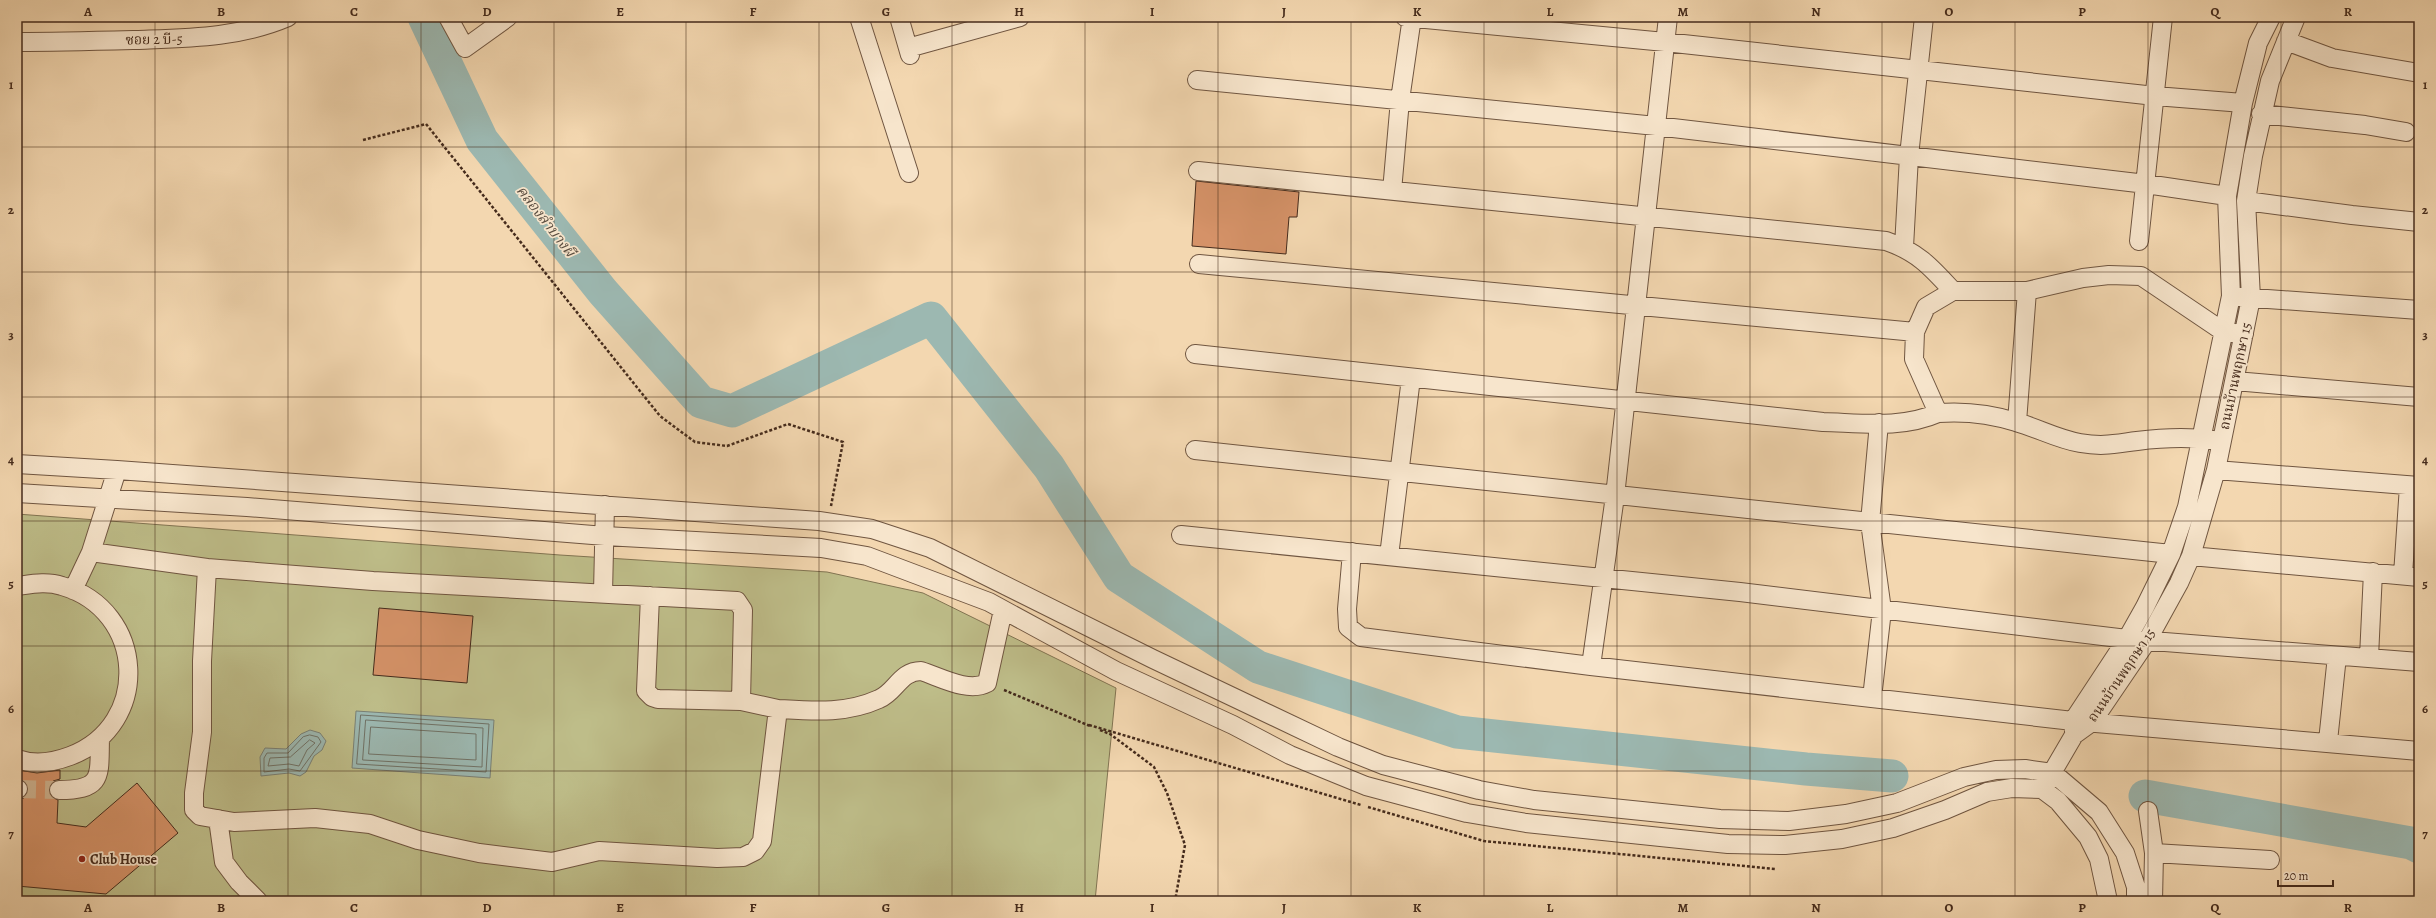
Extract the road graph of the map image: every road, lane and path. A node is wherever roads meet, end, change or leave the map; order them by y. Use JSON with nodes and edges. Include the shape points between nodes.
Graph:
{"nodes":[{"id":1,"x":288,"y":17,"type":"edge"},
{"id":2,"x":448,"y":17,"type":"edge"},
{"id":3,"x":508,"y":17,"type":"edge"},
{"id":4,"x":859,"y":17,"type":"edge"},
{"id":5,"x":898,"y":17,"type":"edge"},
{"id":6,"x":1020,"y":17,"type":"edge"},
{"id":7,"x":1409,"y":17,"type":"edge"},
{"id":8,"x":1668,"y":17,"type":"edge"},
{"id":9,"x":1924,"y":17,"type":"edge"},
{"id":10,"x":2163,"y":17,"type":"edge"},
{"id":11,"x":2271,"y":17,"type":"edge"},
{"id":12,"x":2296,"y":17,"type":"edge"},
{"id":13,"x":2286,"y":41,"type":"junction"},
{"id":14,"x":17,"y":42,"type":"edge"},
{"id":15,"x":1665,"y":42,"type":"junction"},
{"id":16,"x":1917,"y":70,"type":"junction"},
{"id":17,"x":2419,"y":73,"type":"edge"},
{"id":18,"x":1197,"y":80,"type":"dead end"},
{"id":19,"x":2155,"y":96,"type":"junction"},
{"id":20,"x":1400,"y":100,"type":"junction"},
{"id":21,"x":2243,"y":103,"type":"junction"},
{"id":22,"x":2261,"y":114,"type":"junction"},
{"id":23,"x":1656,"y":126,"type":"junction"},
{"id":24,"x":2406,"y":132,"type":"dead end"},
{"id":25,"x":363,"y":140,"type":"dead end"},
{"id":26,"x":1909,"y":156,"type":"junction"},
{"id":27,"x":1198,"y":170,"type":"dead end"},
{"id":28,"x":909,"y":173,"type":"dead end"},
{"id":29,"x":2146,"y":184,"type":"junction"},
{"id":30,"x":1392,"y":191,"type":"junction"},
{"id":31,"x":2227,"y":196,"type":"junction"},
{"id":32,"x":2246,"y":201,"type":"junction"},
{"id":33,"x":1646,"y":217,"type":"junction"},
{"id":34,"x":2419,"y":222,"type":"edge"},
{"id":35,"x":2139,"y":241,"type":"dead end"},
{"id":36,"x":1904,"y":247,"type":"junction"},
{"id":37,"x":1199,"y":264,"type":"dead end"},
{"id":38,"x":1953,"y":291,"type":"junction"},
{"id":39,"x":2027,"y":291,"type":"junction"},
{"id":40,"x":2231,"y":296,"type":"junction"},
{"id":41,"x":2251,"y":298,"type":"junction"},
{"id":42,"x":1636,"y":307,"type":"junction"},
{"id":43,"x":2419,"y":310,"type":"edge"},
{"id":44,"x":1915,"y":332,"type":"junction"},
{"id":45,"x":2224,"y":332,"type":"junction"},
{"id":46,"x":2244,"y":334,"type":"junction"},
{"id":47,"x":1195,"y":354,"type":"dead end"},
{"id":48,"x":1410,"y":378,"type":"junction"},
{"id":49,"x":2235,"y":381,"type":"junction"},
{"id":50,"x":2419,"y":397,"type":"edge"},
{"id":51,"x":1625,"y":402,"type":"junction"},
{"id":52,"x":1938,"y":413,"type":"junction"},
{"id":53,"x":2017,"y":422,"type":"junction"},
{"id":54,"x":1879,"y":423,"type":"junction"},
{"id":55,"x":2202,"y":439,"type":"junction"},
{"id":56,"x":2222,"y":440,"type":"junction"},
{"id":57,"x":1194,"y":450,"type":"dead end"},
{"id":58,"x":17,"y":464,"type":"edge"},
{"id":59,"x":117,"y":470,"type":"junction"},
{"id":60,"x":2216,"y":470,"type":"junction"},
{"id":61,"x":1399,"y":472,"type":"junction"},
{"id":62,"x":2414,"y":486,"type":"edge"},
{"id":63,"x":17,"y":493,"type":"edge"},
{"id":64,"x":1615,"y":496,"type":"junction"},
{"id":65,"x":109,"y":500,"type":"junction"},
{"id":66,"x":605,"y":506,"type":"junction"},
{"id":67,"x":827,"y":522,"type":"junction"},
{"id":68,"x":1870,"y":522,"type":"junction"},
{"id":69,"x":1181,"y":535,"type":"dead end"},
{"id":70,"x":605,"y":536,"type":"junction"},
{"id":71,"x":91,"y":552,"type":"junction"},
{"id":72,"x":1352,"y":552,"type":"junction"},
{"id":73,"x":2171,"y":554,"type":"junction"},
{"id":74,"x":1389,"y":556,"type":"junction"},
{"id":75,"x":2191,"y":556,"type":"junction"},
{"id":76,"x":207,"y":568,"type":"junction"},
{"id":77,"x":2373,"y":572,"type":"junction"},
{"id":78,"x":2411,"y":576,"type":"edge"},
{"id":79,"x":1603,"y":578,"type":"junction"},
{"id":80,"x":17,"y":586,"type":"edge"},
{"id":81,"x":73,"y":590,"type":"junction"},
{"id":82,"x":603,"y":593,"type":"junction"},
{"id":83,"x":650,"y":596,"type":"junction"},
{"id":84,"x":1003,"y":610,"type":"junction"},
{"id":85,"x":1882,"y":610,"type":"junction"},
{"id":86,"x":2127,"y":639,"type":"junction"},
{"id":87,"x":2147,"y":641,"type":"junction"},
{"id":88,"x":2337,"y":656,"type":"junction"},
{"id":89,"x":2369,"y":657,"type":"junction"},
{"id":90,"x":2419,"y":662,"type":"edge"},
{"id":91,"x":1591,"y":666,"type":"junction"},
{"id":92,"x":987,"y":683,"type":"junction"},
{"id":93,"x":1872,"y":698,"type":"junction"},
{"id":94,"x":741,"y":701,"type":"junction"},
{"id":95,"x":778,"y":709,"type":"junction"},
{"id":96,"x":2092,"y":722,"type":"junction"},
{"id":97,"x":2073,"y":728,"type":"junction"},
{"id":98,"x":100,"y":738,"type":"junction"},
{"id":99,"x":2328,"y":741,"type":"junction"},
{"id":100,"x":2419,"y":751,"type":"edge"},
{"id":101,"x":17,"y":759,"type":"edge"},
{"id":102,"x":2053,"y":773,"type":"junction"},
{"id":103,"x":2042,"y":789,"type":"junction"},
{"id":104,"x":59,"y":790,"type":"tunnel mouth"},
{"id":105,"x":2148,"y":811,"type":"dead end"},
{"id":106,"x":218,"y":819,"type":"junction"},
{"id":107,"x":2154,"y":853,"type":"junction"},
{"id":108,"x":2270,"y":860,"type":"dead end"},
{"id":109,"x":258,"y":901,"type":"edge"},
{"id":110,"x":1175,"y":901,"type":"edge"},
{"id":111,"x":2108,"y":901,"type":"edge"},
{"id":112,"x":2136,"y":901,"type":"edge"},
{"id":113,"x":2153,"y":901,"type":"edge"}],
"edges":[{"from":1,"to":14,"type":"street","name":"ซอย 2 บี-5","via":[[268,26],[236,34],[196,38]]},
{"from":2,"to":3,"type":"street","via":[[465,48]]},
{"from":4,"to":28,"type":"street"},
{"from":5,"to":6,"type":"street","via":[[909,52]]},
{"from":7,"to":15,"type":"street"},
{"from":7,"to":20,"type":"street"},
{"from":8,"to":15,"type":"street"},
{"from":9,"to":16,"type":"street"},
{"from":10,"to":19,"type":"street"},
{"from":11,"to":21,"type":"street","name":"ถนนบ้านพฤกษา 15","via":[[2258,43]]},
{"from":12,"to":13,"type":"street","name":"ถนนบ้านพฤกษา 15"},
{"from":13,"to":17,"type":"street","via":[[2332,58]]},
{"from":13,"to":22,"type":"street","name":"ถนนบ้านพฤกษา 15","via":[[2270,81]]},
{"from":15,"to":16,"type":"street"},
{"from":15,"to":23,"type":"street"},
{"from":16,"to":19,"type":"street"},
{"from":16,"to":26,"type":"street"},
{"from":18,"to":20,"type":"street"},
{"from":19,"to":21,"type":"street"},
{"from":19,"to":29,"type":"street"},
{"from":20,"to":23,"type":"street"},
{"from":20,"to":30,"type":"street"},
{"from":21,"to":31,"type":"street","name":"ถนนบ้านพฤกษา 15"},
{"from":22,"to":24,"type":"street"},
{"from":22,"to":32,"type":"street","name":"ถนนบ้านพฤกษา 15"},
{"from":23,"to":26,"type":"street"},
{"from":23,"to":33,"type":"street"},
{"from":25,"to":67,"type":"path","via":[[426,124],[660,416],[695,442],[727,446],[788,424],[843,442]]},
{"from":26,"to":29,"type":"street"},
{"from":26,"to":36,"type":"street"},
{"from":27,"to":30,"type":"street"},
{"from":29,"to":31,"type":"street"},
{"from":29,"to":35,"type":"street"},
{"from":30,"to":33,"type":"street"},
{"from":31,"to":40,"type":"street","name":"ถนนบ้านพฤกษา 15"},
{"from":32,"to":34,"type":"street"},
{"from":32,"to":41,"type":"street","name":"ถนนบ้านพฤกษา 15"},
{"from":33,"to":36,"type":"street","via":[[1886,241]]},
{"from":33,"to":42,"type":"street"},
{"from":36,"to":38,"type":"street","via":[[1926,261]]},
{"from":37,"to":42,"type":"street"},
{"from":38,"to":39,"type":"street"},
{"from":38,"to":44,"type":"street","via":[[1926,307]]},
{"from":39,"to":45,"type":"street","via":[[2083,278],[2109,275],[2141,276]]},
{"from":39,"to":53,"type":"street"},
{"from":40,"to":41,"type":"street"},
{"from":40,"to":45,"type":"street","name":"ถนนบ้านพฤกษา 15"},
{"from":41,"to":43,"type":"street"},
{"from":41,"to":46,"type":"street","name":"ถนนบ้านพฤกษา 15"},
{"from":42,"to":44,"type":"street"},
{"from":42,"to":51,"type":"street"},
{"from":44,"to":52,"type":"street","via":[[1914,359]]},
{"from":45,"to":46,"type":"street"},
{"from":45,"to":55,"type":"street","name":"ถนนบ้านพฤกษา 15"},
{"from":46,"to":49,"type":"street","name":"ถนนบ้านพฤกษา 15"},
{"from":47,"to":48,"type":"street"},
{"from":48,"to":51,"type":"street"},
{"from":48,"to":61,"type":"street"},
{"from":49,"to":50,"type":"street"},
{"from":49,"to":56,"type":"street","name":"ถนนบ้านพฤกษา 15"},
{"from":51,"to":54,"type":"street","via":[[1823,422]]},
{"from":51,"to":64,"type":"street"},
{"from":52,"to":53,"type":"street","via":[[1961,412]]},
{"from":52,"to":54,"type":"street","via":[[1922,420]]},
{"from":53,"to":55,"type":"street","via":[[2046,434],[2110,446],[2138,441]]},
{"from":54,"to":68,"type":"street"},
{"from":55,"to":56,"type":"street"},
{"from":55,"to":73,"type":"street","name":"ถนนบ้านพฤกษา 15","via":[[2187,507]]},
{"from":56,"to":60,"type":"street","name":"ถนนบ้านพฤกษา 15"},
{"from":57,"to":61,"type":"street"},
{"from":58,"to":59,"type":"street"},
{"from":59,"to":65,"type":"street"},
{"from":59,"to":66,"type":"street"},
{"from":60,"to":62,"type":"street"},
{"from":60,"to":75,"type":"street","name":"ถนนบ้านพฤกษา 15"},
{"from":61,"to":64,"type":"street"},
{"from":61,"to":74,"type":"street"},
{"from":62,"to":78,"type":"street"},
{"from":63,"to":65,"type":"street"},
{"from":64,"to":68,"type":"street"},
{"from":64,"to":79,"type":"street"},
{"from":65,"to":70,"type":"street","via":[[247,507]]},
{"from":65,"to":71,"type":"street"},
{"from":66,"to":67,"type":"street"},
{"from":66,"to":70,"type":"street"},
{"from":67,"to":102,"type":"street","via":[[872,529],[930,548],[1153,659],[1338,747],[1383,765],[1479,790],[1534,800],[1720,819],[1789,821],[1897,804],[1964,776],[1996,770],[2025,769]]},
{"from":68,"to":73,"type":"street"},
{"from":68,"to":85,"type":"street"},
{"from":69,"to":72,"type":"street"},
{"from":70,"to":82,"type":"street"},
{"from":70,"to":84,"type":"street","via":[[813,548],[867,556],[989,602]]},
{"from":71,"to":76,"type":"street"},
{"from":71,"to":81,"type":"street"},
{"from":72,"to":74,"type":"street"},
{"from":72,"to":91,"type":"street","via":[[1346,609],[1348,627],[1361,637]]},
{"from":73,"to":86,"type":"street","name":"ถนนบ้านพฤกษา 15"},
{"from":74,"to":79,"type":"street"},
{"from":75,"to":77,"type":"street"},
{"from":75,"to":87,"type":"street","name":"ถนนบ้านพฤกษา 15"},
{"from":76,"to":82,"type":"street","via":[[373,581]]},
{"from":76,"to":106,"type":"street","via":[[202,662],[202,732],[193,803],[194,810],[200,816]]},
{"from":77,"to":78,"type":"street"},
{"from":77,"to":89,"type":"street"},
{"from":79,"to":85,"type":"street"},
{"from":79,"to":91,"type":"street"},
{"from":80,"to":81,"type":"street","via":[[38,583],[61,585]]},
{"from":81,"to":98,"type":"street","via":[[89,597],[112,618],[126,645],[130,675],[124,705],[109,731]]},
{"from":82,"to":83,"type":"street"},
{"from":83,"to":94,"type":"street","via":[[737,601],[742,605]]},
{"from":83,"to":94,"type":"street","via":[[646,691],[649,695],[658,699],[687,701]]},
{"from":84,"to":92,"type":"street"},
{"from":84,"to":103,"type":"street","via":[[1116,670],[1290,755],[1366,786],[1467,813],[1526,823],[1728,844],[1785,845],[1842,839],[1893,828],[1987,792],[2012,788]]},
{"from":85,"to":86,"type":"street"},
{"from":85,"to":93,"type":"street"},
{"from":86,"to":87,"type":"street"},
{"from":86,"to":97,"type":"street","name":"ถนนบ้านพฤกษา 15"},
{"from":87,"to":88,"type":"street"},
{"from":87,"to":96,"type":"street","name":"ถนนบ้านพฤกษา 15"},
{"from":88,"to":89,"type":"street"},
{"from":88,"to":99,"type":"street"},
{"from":89,"to":90,"type":"street"},
{"from":91,"to":93,"type":"street"},
{"from":92,"to":95,"type":"street","via":[[967,686],[914,672],[903,676],[881,698],[860,707],[832,711]]},
{"from":92,"to":110,"type":"path","via":[[1110,734],[1154,767],[1167,793],[1185,845]]},
{"from":93,"to":97,"type":"street"},
{"from":94,"to":95,"type":"street"},
{"from":95,"to":106,"type":"street","via":[[762,841],[755,851],[743,857],[717,858],[599,851],[552,862],[479,853],[418,840],[370,824],[315,818],[234,822]]},
{"from":96,"to":97,"type":"street"},
{"from":96,"to":99,"type":"street"},
{"from":97,"to":102,"type":"street","name":"ถนนบ้านพฤกษา 15"},
{"from":98,"to":101,"type":"street","via":[[85,750],[56,761],[26,762]]},
{"from":98,"to":104,"type":"street","via":[[98,776],[95,782],[85,788]]},
{"from":99,"to":100,"type":"street"},
{"from":102,"to":103,"type":"street","name":"ถนนบ้านพฤกษา 15"},
{"from":102,"to":112,"type":"street","via":[[2099,812],[2125,853],[2136,887]]},
{"from":103,"to":111,"type":"street","via":[[2058,801],[2088,837],[2099,859]]},
{"from":105,"to":107,"type":"street"},
{"from":106,"to":109,"type":"street","via":[[224,862]]},
{"from":107,"to":108,"type":"street"},
{"from":107,"to":113,"type":"street"}]}
